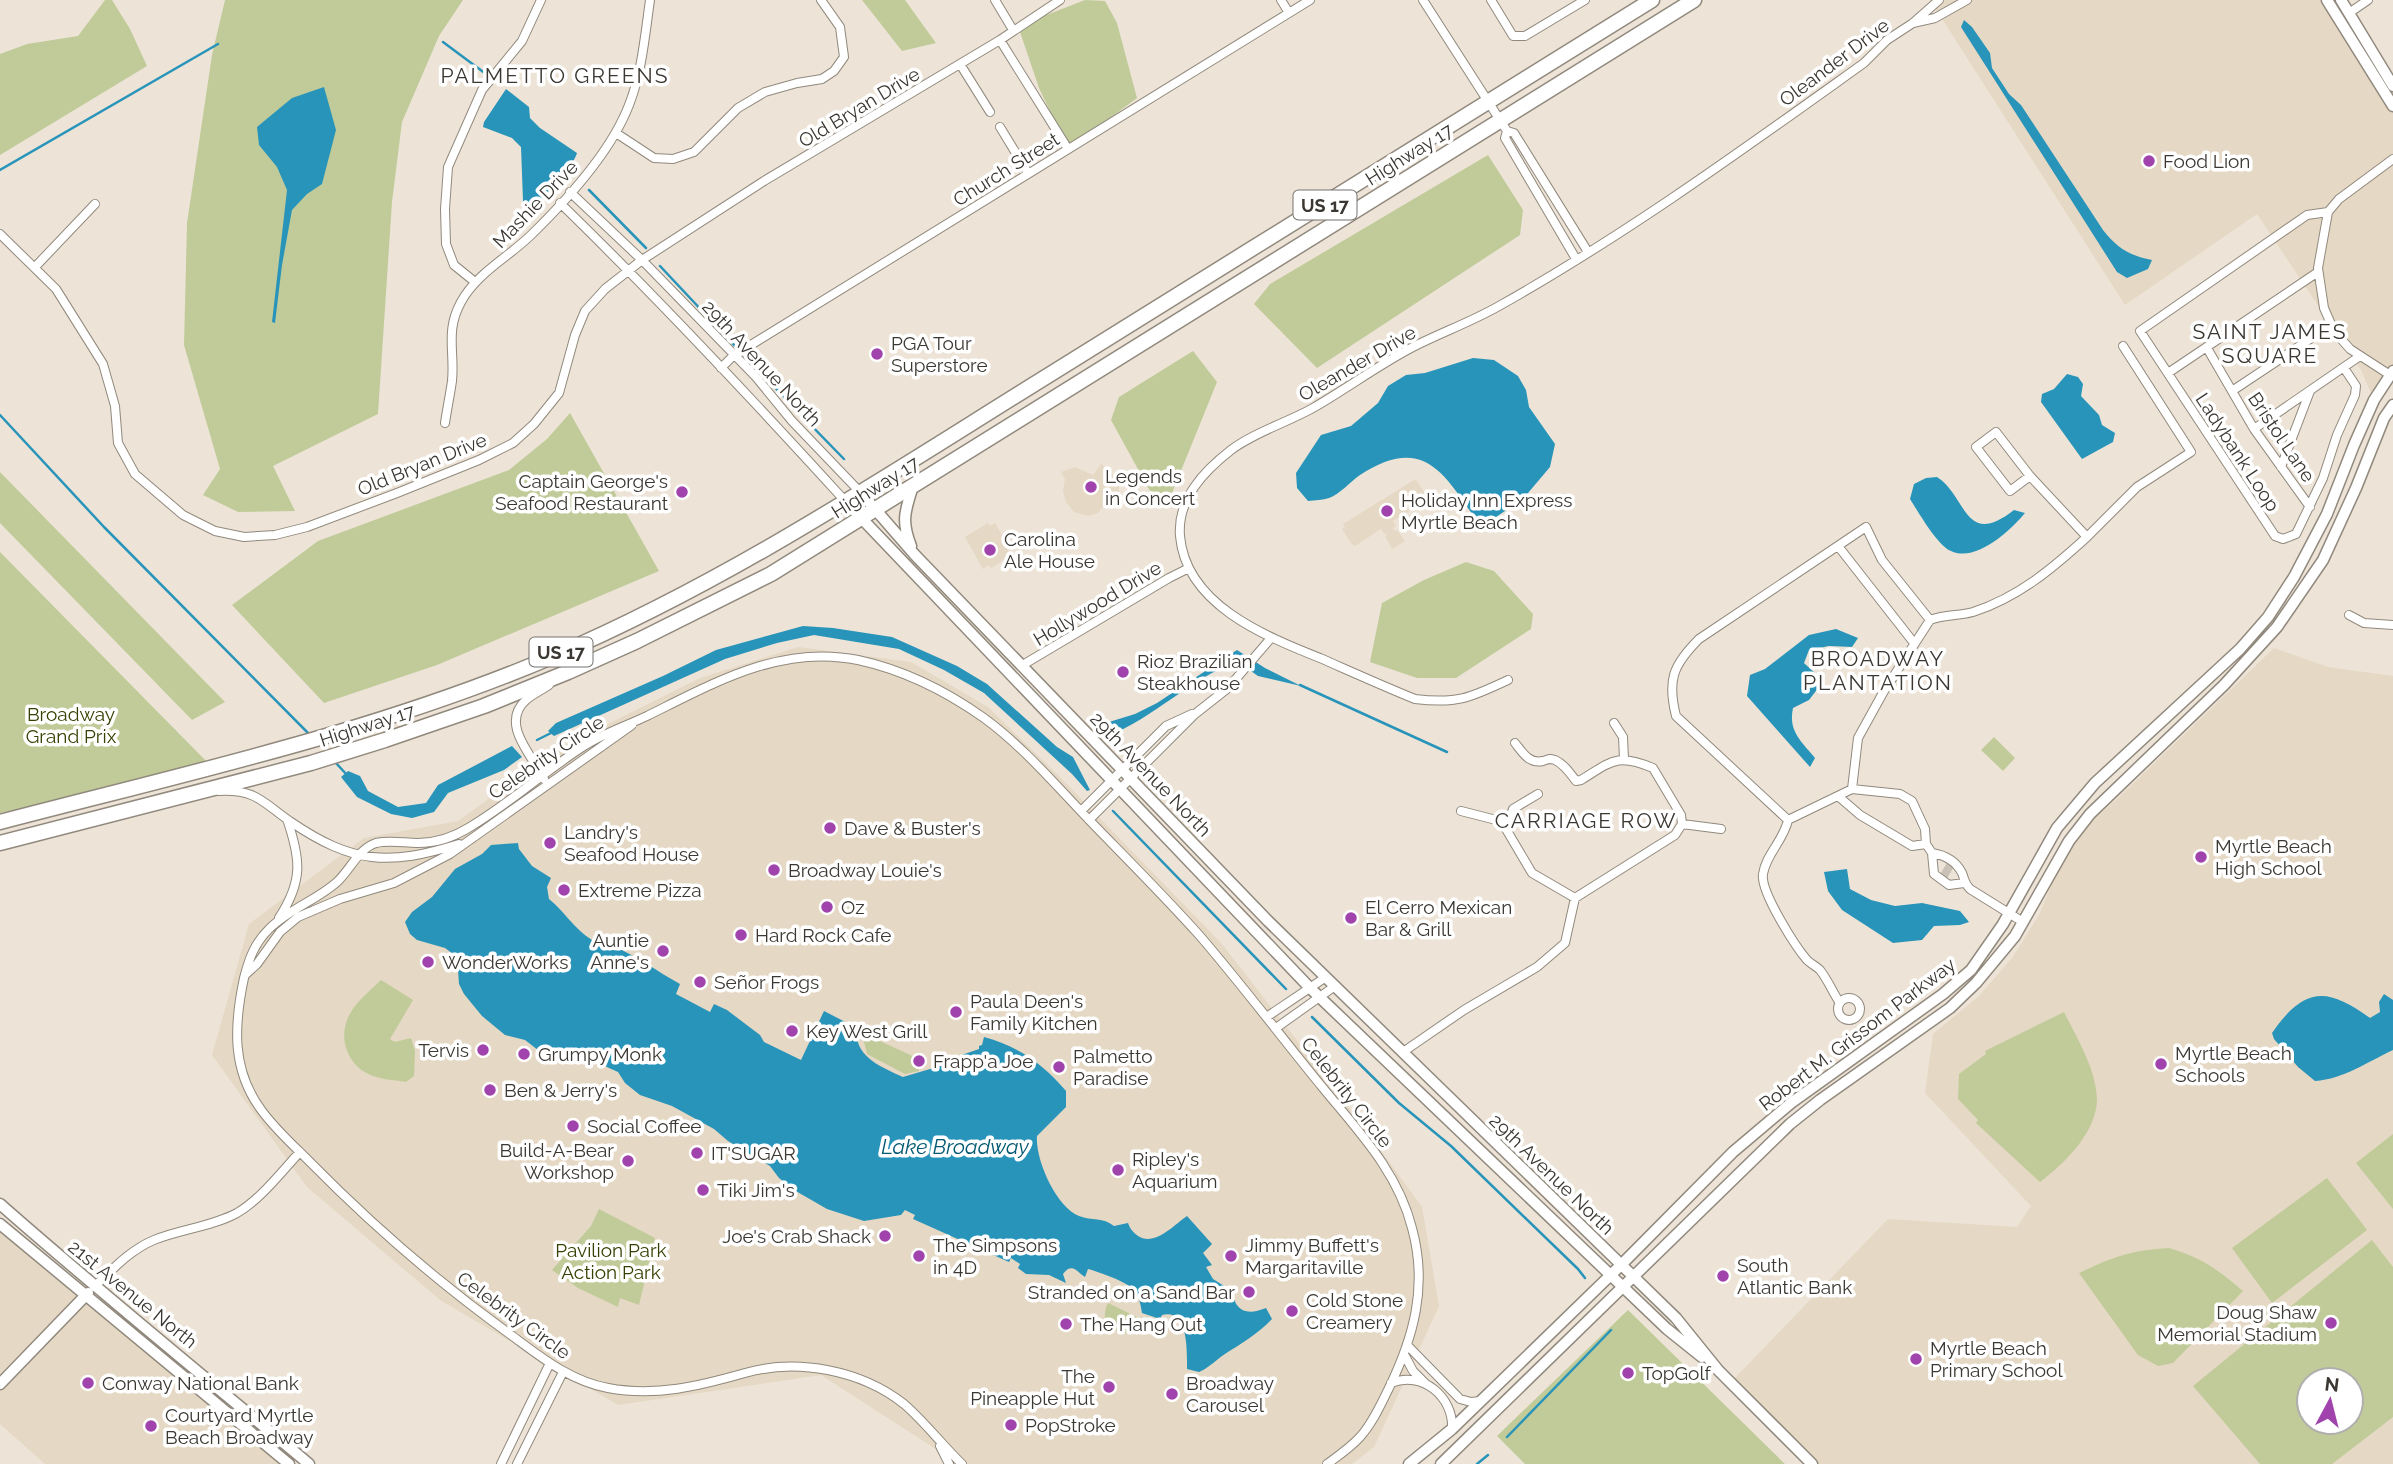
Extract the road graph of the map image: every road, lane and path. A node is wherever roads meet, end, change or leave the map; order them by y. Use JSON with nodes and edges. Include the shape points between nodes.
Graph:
{"nodes":[{"id":1,"x":541,"y":0,"type":"edge"},
{"id":2,"x":650,"y":0,"type":"edge"},
{"id":3,"x":821,"y":0,"type":"edge"},
{"id":4,"x":995,"y":0,"type":"edge"},
{"id":5,"x":1060,"y":0,"type":"edge"},
{"id":6,"x":1281,"y":0,"type":"edge"},
{"id":7,"x":1310,"y":0,"type":"edge"},
{"id":8,"x":1423,"y":0,"type":"edge"},
{"id":9,"x":1491,"y":0,"type":"edge"},
{"id":10,"x":1585,"y":0,"type":"edge"},
{"id":11,"x":1651,"y":0,"type":"edge"},
{"id":12,"x":1694,"y":0,"type":"edge"},
{"id":13,"x":1939,"y":0,"type":"edge"},
{"id":14,"x":1967,"y":0,"type":"edge"},
{"id":15,"x":2327,"y":0,"type":"edge"},
{"id":16,"x":2341,"y":0,"type":"edge"},
{"id":17,"x":2368,"y":0,"type":"edge"},
{"id":18,"x":1289,"y":13,"type":"junction"},
{"id":19,"x":2349,"y":13,"type":"junction"},
{"id":20,"x":1913,"y":23,"type":"junction"},
{"id":21,"x":1013,"y":30,"type":"junction"},
{"id":22,"x":1000,"y":40,"type":"junction"},
{"id":23,"x":960,"y":64,"type":"junction"},
{"id":24,"x":2393,"y":86,"type":"edge"},
{"id":25,"x":1488,"y":102,"type":"junction"},
{"id":26,"x":2393,"y":106,"type":"edge"},
{"id":27,"x":990,"y":112,"type":"dead end"},
{"id":28,"x":1504,"y":125,"type":"junction"},
{"id":29,"x":1000,"y":127,"type":"dead end"},
{"id":30,"x":616,"y":133,"type":"junction"},
{"id":31,"x":1068,"y":149,"type":"junction"},
{"id":32,"x":2393,"y":159,"type":"edge"},
{"id":33,"x":1028,"y":173,"type":"junction"},
{"id":34,"x":569,"y":192,"type":"junction"},
{"id":35,"x":560,"y":203,"type":"junction"},
{"id":36,"x":95,"y":204,"type":"dead end"},
{"id":37,"x":2328,"y":212,"type":"junction"},
{"id":38,"x":0,"y":234,"type":"edge"},
{"id":39,"x":1588,"y":252,"type":"junction"},
{"id":40,"x":1576,"y":259,"type":"junction"},
{"id":41,"x":642,"y":260,"type":"junction"},
{"id":42,"x":35,"y":267,"type":"junction"},
{"id":43,"x":629,"y":270,"type":"junction"},
{"id":44,"x":2318,"y":272,"type":"junction"},
{"id":45,"x":475,"y":282,"type":"junction"},
{"id":46,"x":2331,"y":325,"type":"junction"},
{"id":47,"x":2123,"y":346,"type":"dead end"},
{"id":48,"x":2207,"y":348,"type":"junction"},
{"id":49,"x":733,"y":356,"type":"junction"},
{"id":50,"x":2360,"y":356,"type":"junction"},
{"id":51,"x":721,"y":368,"type":"junction"},
{"id":52,"x":2344,"y":368,"type":"junction"},
{"id":53,"x":2168,"y":373,"type":"junction"},
{"id":54,"x":2391,"y":373,"type":"edge"},
{"id":55,"x":2232,"y":391,"type":"junction"},
{"id":56,"x":2310,"y":391,"type":"junction"},
{"id":57,"x":2393,"y":405,"type":"edge"},
{"id":58,"x":445,"y":423,"type":"dead end"},
{"id":59,"x":2254,"y":429,"type":"junction"},
{"id":60,"x":2281,"y":467,"type":"junction"},
{"id":61,"x":2030,"y":476,"type":"junction"},
{"id":62,"x":913,"y":486,"type":"junction"},
{"id":63,"x":861,"y":493,"type":"junction"},
{"id":64,"x":846,"y":502,"type":"junction"},
{"id":65,"x":2310,"y":507,"type":"junction"},
{"id":66,"x":874,"y":510,"type":"junction"},
{"id":67,"x":860,"y":519,"type":"junction"},
{"id":68,"x":2087,"y":537,"type":"junction"},
{"id":69,"x":1838,"y":545,"type":"junction"},
{"id":70,"x":915,"y":555,"type":"junction"},
{"id":71,"x":1189,"y":568,"type":"junction"},
{"id":72,"x":2349,"y":615,"type":"dead end"},
{"id":73,"x":1930,"y":620,"type":"junction"},
{"id":74,"x":2393,"y":625,"type":"edge"},
{"id":75,"x":1271,"y":639,"type":"junction"},
{"id":76,"x":1914,"y":643,"type":"junction"},
{"id":77,"x":1021,"y":666,"type":"junction"},
{"id":78,"x":568,"y":672,"type":"junction"},
{"id":79,"x":1508,"y":680,"type":"dead end"},
{"id":80,"x":1195,"y":713,"type":"junction"},
{"id":81,"x":638,"y":720,"type":"junction"},
{"id":82,"x":1614,"y":723,"type":"dead end"},
{"id":83,"x":1515,"y":743,"type":"dead end"},
{"id":84,"x":1624,"y":759,"type":"junction"},
{"id":85,"x":1122,"y":769,"type":"junction"},
{"id":86,"x":542,"y":775,"type":"junction"},
{"id":87,"x":1130,"y":778,"type":"junction"},
{"id":88,"x":1112,"y":779,"type":"junction"},
{"id":89,"x":544,"y":785,"type":"junction"},
{"id":90,"x":1852,"y":789,"type":"junction"},
{"id":91,"x":1119,"y":790,"type":"junction"},
{"id":92,"x":193,"y":793,"type":"junction"},
{"id":93,"x":1538,"y":794,"type":"dead end"},
{"id":94,"x":1838,"y":796,"type":"junction"},
{"id":95,"x":1081,"y":811,"type":"junction"},
{"id":96,"x":1461,"y":811,"type":"dead end"},
{"id":97,"x":287,"y":819,"type":"junction"},
{"id":98,"x":1089,"y":820,"type":"junction"},
{"id":99,"x":1788,"y":820,"type":"junction"},
{"id":100,"x":0,"y":822,"type":"edge"},
{"id":101,"x":1508,"y":822,"type":"junction"},
{"id":102,"x":1682,"y":824,"type":"junction"},
{"id":103,"x":1721,"y":829,"type":"dead end"},
{"id":104,"x":0,"y":842,"type":"edge"},
{"id":105,"x":465,"y":842,"type":"junction"},
{"id":106,"x":1926,"y":844,"type":"junction"},
{"id":107,"x":359,"y":854,"type":"junction"},
{"id":108,"x":1936,"y":854,"type":"junction"},
{"id":109,"x":1932,"y":866,"type":"junction"},
{"id":110,"x":1954,"y":877,"type":"junction"},
{"id":111,"x":1575,"y":898,"type":"junction"},
{"id":112,"x":2008,"y":913,"type":"junction"},
{"id":113,"x":277,"y":922,"type":"junction"},
{"id":114,"x":2023,"y":922,"type":"junction"},
{"id":115,"x":246,"y":974,"type":"junction"},
{"id":116,"x":1326,"y":978,"type":"junction"},
{"id":117,"x":1335,"y":986,"type":"junction"},
{"id":118,"x":1310,"y":988,"type":"junction"},
{"id":119,"x":1320,"y":997,"type":"junction"},
{"id":120,"x":1840,"y":1003,"type":"dead end"},
{"id":121,"x":1268,"y":1016,"type":"junction"},
{"id":122,"x":1276,"y":1028,"type":"junction"},
{"id":123,"x":1403,"y":1052,"type":"junction"},
{"id":124,"x":300,"y":1152,"type":"junction"},
{"id":125,"x":0,"y":1204,"type":"edge"},
{"id":126,"x":0,"y":1224,"type":"edge"},
{"id":127,"x":1621,"y":1265,"type":"junction"},
{"id":128,"x":1610,"y":1275,"type":"junction"},
{"id":129,"x":1633,"y":1277,"type":"junction"},
{"id":130,"x":1622,"y":1286,"type":"junction"},
{"id":131,"x":94,"y":1287,"type":"junction"},
{"id":132,"x":85,"y":1296,"type":"junction"},
{"id":133,"x":1408,"y":1346,"type":"junction"},
{"id":134,"x":1405,"y":1356,"type":"junction"},
{"id":135,"x":550,"y":1363,"type":"junction"},
{"id":136,"x":1718,"y":1370,"type":"junction"},
{"id":137,"x":564,"y":1372,"type":"junction"},
{"id":138,"x":0,"y":1384,"type":"edge"},
{"id":139,"x":1391,"y":1384,"type":"junction"},
{"id":140,"x":1426,"y":1384,"type":"junction"},
{"id":141,"x":1482,"y":1401,"type":"junction"},
{"id":142,"x":1452,"y":1429,"type":"junction"},
{"id":143,"x":936,"y":1437,"type":"junction"},
{"id":144,"x":289,"y":1464,"type":"edge"},
{"id":145,"x":309,"y":1464,"type":"edge"},
{"id":146,"x":501,"y":1464,"type":"edge"},
{"id":147,"x":517,"y":1464,"type":"edge"},
{"id":148,"x":949,"y":1464,"type":"edge"},
{"id":149,"x":962,"y":1464,"type":"edge"},
{"id":150,"x":1327,"y":1464,"type":"edge"},
{"id":151,"x":1409,"y":1464,"type":"edge"},
{"id":152,"x":1441,"y":1464,"type":"edge"},
{"id":153,"x":1812,"y":1464,"type":"edge"}],
"edges":[{"from":1,"to":45,"type":"street","via":[[522,41],[482,90],[448,167],[446,244],[454,265]]},
{"from":2,"to":30,"type":"street","name":"Mashie Drive","via":[[640,66]]},
{"from":3,"to":30,"type":"street","via":[[840,27],[844,57],[822,79],[765,92],[738,108],[694,152],[673,159],[654,158]]},
{"from":4,"to":21,"type":"street"},
{"from":5,"to":21,"type":"street","name":"Old Bryan Drive"},
{"from":6,"to":18,"type":"street"},
{"from":7,"to":18,"type":"street","name":"Church Street"},
{"from":8,"to":25,"type":"street"},
{"from":9,"to":10,"type":"street","via":[[1513,36],[1524,36]]},
{"from":11,"to":25,"type":"highway","name":"Highway 17","number":"US 17"},
{"from":12,"to":28,"type":"highway","name":"Highway 17","number":"US 17"},
{"from":13,"to":20,"type":"street","name":"Oleander Drive"},
{"from":14,"to":20,"type":"street","name":"Oleander Drive","via":[[1935,18]]},
{"from":15,"to":26,"type":"main road"},
{"from":16,"to":19,"type":"main road"},
{"from":17,"to":19,"type":"street"},
{"from":18,"to":31,"type":"street","name":"Church Street"},
{"from":19,"to":24,"type":"main road"},
{"from":20,"to":39,"type":"street","name":"Oleander Drive","via":[[1773,128]]},
{"from":21,"to":22,"type":"street","name":"Old Bryan Drive"},
{"from":22,"to":23,"type":"street","name":"Old Bryan Drive"},
{"from":22,"to":31,"type":"street"},
{"from":23,"to":27,"type":"street"},
{"from":23,"to":41,"type":"street","name":"Old Bryan Drive"},
{"from":25,"to":28,"type":"street"},
{"from":25,"to":63,"type":"highway","name":"Highway 17","number":"US 17"},
{"from":28,"to":39,"type":"street","via":[[1514,133]]},
{"from":28,"to":40,"type":"street","via":[[1505,138]]},
{"from":28,"to":62,"type":"highway","name":"Highway 17","number":"US 17"},
{"from":29,"to":33,"type":"street"},
{"from":30,"to":34,"type":"street","name":"Mashie Drive"},
{"from":31,"to":33,"type":"street","name":"Church Street"},
{"from":32,"to":37,"type":"street"},
{"from":33,"to":49,"type":"street","name":"Church Street"},
{"from":34,"to":35,"type":"street","name":"Mashie Drive"},
{"from":34,"to":41,"type":"street","name":"29th Avenue North"},
{"from":35,"to":43,"type":"street","name":"29th Avenue North"},
{"from":35,"to":45,"type":"street","name":"Mashie Drive","via":[[512,253]]},
{"from":36,"to":42,"type":"street"},
{"from":37,"to":44,"type":"street"},
{"from":37,"to":53,"type":"street","name":"Ladybank Loop","via":[[2307,215],[2140,331]]},
{"from":38,"to":42,"type":"street","name":"Old Bryan Drive"},
{"from":39,"to":40,"type":"street","name":"Oleander Drive"},
{"from":40,"to":71,"type":"street","name":"Oleander Drive","via":[[1499,306],[1412,348],[1311,409],[1229,451],[1196,482],[1185,505],[1180,534]]},
{"from":41,"to":43,"type":"street","name":"Old Bryan Drive"},
{"from":41,"to":49,"type":"street","name":"29th Avenue North"},
{"from":42,"to":43,"type":"street","name":"Old Bryan Drive","via":[[56,289],[103,364],[115,406],[118,443],[135,474],[183,515],[215,531],[244,537],[307,527],[513,443],[559,393],[585,311]]},
{"from":43,"to":51,"type":"street","name":"29th Avenue North"},
{"from":44,"to":46,"type":"street"},
{"from":44,"to":48,"type":"street"},
{"from":45,"to":58,"type":"street","name":"Mashie Drive","via":[[452,327],[452,378]]},
{"from":46,"to":50,"type":"street"},
{"from":46,"to":55,"type":"street"},
{"from":47,"to":68,"type":"street","via":[[2191,452],[2137,487]]},
{"from":48,"to":53,"type":"street"},
{"from":48,"to":55,"type":"street","name":"Bristol Lane"},
{"from":49,"to":51,"type":"street","name":"Church Street"},
{"from":49,"to":63,"type":"street","name":"29th Avenue North"},
{"from":50,"to":52,"type":"street"},
{"from":50,"to":54,"type":"street"},
{"from":51,"to":64,"type":"street","name":"29th Avenue North"},
{"from":52,"to":56,"type":"street"},
{"from":52,"to":65,"type":"street","name":"Ladybank Loop","via":[[2356,386],[2355,396]]},
{"from":53,"to":65,"type":"street","name":"Ladybank Loop","via":[[2275,536],[2283,539],[2296,534]]},
{"from":54,"to":112,"type":"main road","name":"Robert M. Grissom Parkway","via":[[2374,400],[2327,514],[2268,617],[2240,649],[2095,783],[2057,828]]},
{"from":55,"to":59,"type":"street","name":"Bristol Lane"},
{"from":56,"to":59,"type":"street"},
{"from":56,"to":60,"type":"street"},
{"from":57,"to":114,"type":"main road","name":"Robert M. Grissom Parkway","via":[[2323,560],[2277,626],[2224,685],[2090,814],[2069,841]]},
{"from":59,"to":60,"type":"street","name":"Bristol Lane"},
{"from":60,"to":65,"type":"street","name":"Bristol Lane"},
{"from":61,"to":61,"type":"street","via":[[1996,432],[1976,447],[2010,491]]},
{"from":61,"to":68,"type":"street"},
{"from":62,"to":66,"type":"highway","name":"Highway 17","number":"US 17"},
{"from":62,"to":70,"type":"main road","via":[[904,529]]},
{"from":63,"to":64,"type":"highway","name":"Highway 17","number":"US 17"},
{"from":63,"to":66,"type":"main road","name":"29th Avenue North"},
{"from":64,"to":67,"type":"main road","name":"29th Avenue North"},
{"from":64,"to":100,"type":"highway","name":"Highway 17","number":"US 17","via":[[691,592],[603,634],[433,703],[340,733]]},
{"from":66,"to":67,"type":"highway","name":"Highway 17","number":"US 17"},
{"from":66,"to":70,"type":"main road","name":"29th Avenue North"},
{"from":67,"to":78,"type":"highway","name":"Highway 17","number":"US 17","via":[[738,591]]},
{"from":67,"to":88,"type":"main road","name":"29th Avenue North"},
{"from":68,"to":73,"type":"street","via":[[2047,573],[2005,598],[1971,613]]},
{"from":69,"to":73,"type":"street","via":[[1866,527],[1882,560]]},
{"from":69,"to":76,"type":"street"},
{"from":69,"to":99,"type":"street","via":[[1699,639],[1679,663],[1671,694],[1676,716]]},
{"from":70,"to":77,"type":"main road","name":"29th Avenue North"},
{"from":71,"to":75,"type":"street","name":"Oleander Drive","via":[[1216,602]]},
{"from":71,"to":77,"type":"street","name":"Hollywood Drive"},
{"from":72,"to":74,"type":"street","via":[[2364,623]]},
{"from":73,"to":76,"type":"street"},
{"from":75,"to":79,"type":"street","name":"Oleander Drive","via":[[1415,699],[1471,698]]},
{"from":75,"to":80,"type":"street","via":[[1244,673]]},
{"from":76,"to":90,"type":"street","via":[[1858,738]]},
{"from":77,"to":85,"type":"main road","name":"29th Avenue North"},
{"from":78,"to":86,"type":"street","via":[[528,698],[517,715],[519,739]]},
{"from":78,"to":92,"type":"highway","name":"Highway 17","number":"US 17","via":[[356,750]]},
{"from":80,"to":85,"type":"street","via":[[1166,726]]},
{"from":80,"to":87,"type":"street"},
{"from":81,"to":86,"type":"street","name":"Celebrity Circle","via":[[610,730]]},
{"from":81,"to":89,"type":"street","name":"Celebrity Circle"},
{"from":81,"to":95,"type":"street","name":"Celebrity Circle","via":[[769,662],[800,656],[855,659],[891,669],[957,699],[1019,747]]},
{"from":82,"to":84,"type":"street","via":[[1623,737]]},
{"from":83,"to":84,"type":"street","via":[[1528,759],[1562,764],[1576,781]]},
{"from":84,"to":102,"type":"street","via":[[1653,768]]},
{"from":85,"to":87,"type":"main road","name":"29th Avenue North"},
{"from":85,"to":88,"type":"street"},
{"from":86,"to":89,"type":"street"},
{"from":86,"to":107,"type":"street","name":"Celebrity Circle","via":[[452,837],[433,842],[379,842]]},
{"from":87,"to":91,"type":"street"},
{"from":87,"to":116,"type":"main road","name":"29th Avenue North"},
{"from":88,"to":91,"type":"main road","name":"29th Avenue North"},
{"from":88,"to":95,"type":"street"},
{"from":89,"to":105,"type":"street","name":"Celebrity Circle"},
{"from":90,"to":94,"type":"street"},
{"from":90,"to":106,"type":"street","via":[[1900,794],[1912,801],[1925,829]]},
{"from":91,"to":98,"type":"street"},
{"from":91,"to":118,"type":"main road","name":"29th Avenue North"},
{"from":92,"to":97,"type":"street","via":[[241,792],[261,799]]},
{"from":92,"to":104,"type":"highway","name":"Highway 17","number":"US 17"},
{"from":93,"to":101,"type":"street","via":[[1513,809]]},
{"from":94,"to":99,"type":"street"},
{"from":94,"to":106,"type":"street","via":[[1912,846]]},
{"from":95,"to":98,"type":"street","name":"Celebrity Circle"},
{"from":96,"to":101,"type":"street"},
{"from":97,"to":107,"type":"street","via":[[337,848]]},
{"from":97,"to":113,"type":"street","via":[[296,844],[297,878]]},
{"from":98,"to":121,"type":"street","name":"Celebrity Circle","via":[[1197,933]]},
{"from":99,"to":120,"type":"street","via":[[1766,863],[1763,887],[1806,959],[1820,970]]},
{"from":101,"to":111,"type":"street","via":[[1506,830],[1532,873]]},
{"from":102,"to":103,"type":"street"},
{"from":102,"to":111,"type":"street","via":[[1675,835]]},
{"from":105,"to":107,"type":"street","via":[[409,858]]},
{"from":105,"to":115,"type":"street","name":"Celebrity Circle","via":[[394,883],[298,917]]},
{"from":106,"to":108,"type":"street"},
{"from":107,"to":113,"type":"street","name":"Celebrity Circle","via":[[334,885]]},
{"from":108,"to":109,"type":"street"},
{"from":108,"to":110,"type":"street"},
{"from":108,"to":110,"type":"street","via":[[1962,873]]},
{"from":109,"to":110,"type":"street"},
{"from":109,"to":110,"type":"street","via":[[1945,883]]},
{"from":110,"to":112,"type":"street"},
{"from":111,"to":123,"type":"street","via":[[1564,943],[1537,967]]},
{"from":112,"to":114,"type":"street"},
{"from":112,"to":127,"type":"main road","name":"Robert M. Grissom Parkway","via":[[1971,970],[1781,1111],[1733,1152]]},
{"from":113,"to":115,"type":"street","name":"Celebrity Circle","via":[[255,947]]},
{"from":114,"to":129,"type":"main road","name":"Robert M. Grissom Parkway","via":[[1976,984],[1950,1009],[1790,1124]]},
{"from":115,"to":124,"type":"street","name":"Celebrity Circle","via":[[236,1022],[238,1060],[258,1106]]},
{"from":116,"to":117,"type":"main road","name":"29th Avenue North"},
{"from":116,"to":118,"type":"street"},
{"from":117,"to":119,"type":"street"},
{"from":117,"to":123,"type":"main road","name":"29th Avenue North"},
{"from":118,"to":119,"type":"main road","name":"29th Avenue North"},
{"from":118,"to":121,"type":"street"},
{"from":119,"to":122,"type":"street"},
{"from":119,"to":128,"type":"main road","name":"29th Avenue North"},
{"from":121,"to":122,"type":"street","name":"Celebrity Circle"},
{"from":122,"to":133,"type":"street","name":"Celebrity Circle","via":[[1364,1134],[1406,1208],[1417,1248],[1419,1281]]},
{"from":123,"to":127,"type":"main road","name":"29th Avenue North"},
{"from":124,"to":131,"type":"street","via":[[240,1211],[153,1241],[122,1260]]},
{"from":124,"to":135,"type":"street","name":"Celebrity Circle","via":[[371,1224]]},
{"from":125,"to":131,"type":"main road","name":"21st Avenue North"},
{"from":126,"to":132,"type":"main road","name":"21st Avenue North"},
{"from":127,"to":128,"type":"main road","name":"Robert M. Grissom Parkway"},
{"from":127,"to":129,"type":"main road","name":"29th Avenue North"},
{"from":128,"to":130,"type":"main road","name":"29th Avenue North"},
{"from":128,"to":141,"type":"main road","name":"Robert M. Grissom Parkway"},
{"from":129,"to":130,"type":"main road","name":"Robert M. Grissom Parkway"},
{"from":129,"to":136,"type":"main road","name":"29th Avenue North","via":[[1676,1318]]},
{"from":130,"to":136,"type":"main road","name":"29th Avenue North"},
{"from":130,"to":152,"type":"main road","name":"Robert M. Grissom Parkway"},
{"from":131,"to":132,"type":"main road"},
{"from":131,"to":145,"type":"main road","name":"21st Avenue North"},
{"from":132,"to":138,"type":"main road"},
{"from":132,"to":144,"type":"main road","name":"21st Avenue North"},
{"from":133,"to":134,"type":"street","name":"Celebrity Circle"},
{"from":133,"to":141,"type":"street","via":[[1460,1399]]},
{"from":134,"to":139,"type":"street","name":"Celebrity Circle"},
{"from":134,"to":140,"type":"street"},
{"from":135,"to":137,"type":"street","name":"Celebrity Circle"},
{"from":135,"to":146,"type":"street"},
{"from":136,"to":153,"type":"main road","name":"29th Avenue North"},
{"from":137,"to":143,"type":"street","name":"Celebrity Circle","via":[[606,1388],[661,1392],[766,1368],[824,1370],[886,1392]]},
{"from":137,"to":147,"type":"street"},
{"from":139,"to":140,"type":"street","via":[[1402,1379]]},
{"from":139,"to":150,"type":"street","name":"Celebrity Circle","via":[[1361,1436]]},
{"from":140,"to":142,"type":"street","via":[[1448,1405]]},
{"from":141,"to":142,"type":"main road","name":"Robert M. Grissom Parkway"},
{"from":142,"to":151,"type":"main road","name":"Robert M. Grissom Parkway"},
{"from":143,"to":148,"type":"street"},
{"from":143,"to":149,"type":"street","name":"Celebrity Circle"}]}
